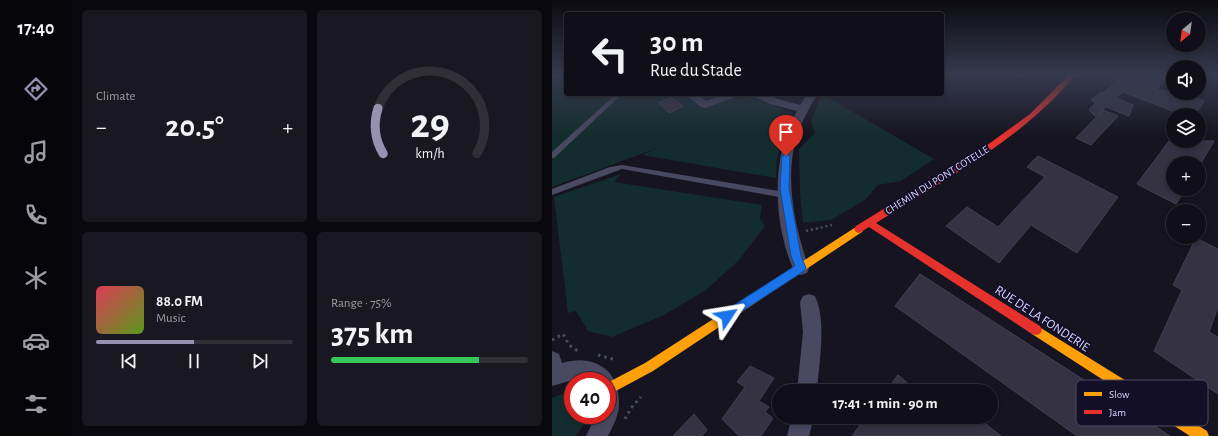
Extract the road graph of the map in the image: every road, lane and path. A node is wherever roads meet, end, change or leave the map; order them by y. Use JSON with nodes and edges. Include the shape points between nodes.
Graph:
{"nodes":[{"id":1,"x":1052,"y":95,"type":"edge"},
{"id":2,"x":618,"y":96,"type":"edge"},
{"id":3,"x":693,"y":96,"type":"edge"},
{"id":4,"x":729,"y":96,"type":"edge"},
{"id":5,"x":761,"y":96,"type":"edge"},
{"id":6,"x":811,"y":96,"type":"edge"},
{"id":7,"x":804,"y":109,"type":"junction"},
{"id":8,"x":552,"y":156,"type":"edge"},
{"id":9,"x":552,"y":192,"type":"edge"},
{"id":10,"x":785,"y":195,"type":"junction"},
{"id":11,"x":869,"y":223,"type":"junction"},
{"id":12,"x":834,"y":225,"type":"dead end"},
{"id":13,"x":792,"y":233,"type":"junction"},
{"id":14,"x":796,"y":271,"type":"junction"},
{"id":15,"x":809,"y":302,"type":"dead end"},
{"id":16,"x":552,"y":340,"type":"edge"},
{"id":17,"x":583,"y":353,"type":"dead end"},
{"id":18,"x":593,"y":354,"type":"dead end"},
{"id":19,"x":620,"y":360,"type":"dead end"},
{"id":20,"x":552,"y":371,"type":"edge"},
{"id":21,"x":592,"y":372,"type":"edge"},
{"id":22,"x":1114,"y":380,"type":"edge"},
{"id":23,"x":616,"y":382,"type":"edge"},
{"id":24,"x":808,"y":384,"type":"edge"},
{"id":25,"x":645,"y":394,"type":"dead end"},
{"id":26,"x":616,"y":415,"type":"edge"},
{"id":27,"x":606,"y":424,"type":"edge"},
{"id":28,"x":801,"y":424,"type":"edge"},
{"id":29,"x":1186,"y":426,"type":"edge"},
{"id":30,"x":597,"y":436,"type":"edge"},
{"id":31,"x":798,"y":436,"type":"edge"},
{"id":32,"x":1202,"y":436,"type":"edge"}],
"edges":[{"from":1,"to":11,"type":"street","name":"CHEMIN DU PONT COTELLE","via":[[1032,116],[993,145]]},
{"from":2,"to":8,"type":"lane"},
{"from":3,"to":4,"type":"street","via":[[705,105]]},
{"from":5,"to":7,"type":"street","via":[[774,102]]},
{"from":6,"to":7,"type":"street"},
{"from":7,"to":10,"type":"street","via":[[793,130],[786,156]]},
{"from":9,"to":10,"type":"lane","via":[[618,167]]},
{"from":10,"to":13,"type":"street"},
{"from":11,"to":14,"type":"street","name":"CHEMIN DU PONT COTELLE"},
{"from":11,"to":22,"type":"street","name":"RUE DE LA FONDERIE"},
{"from":12,"to":13,"type":"path"},
{"from":13,"to":14,"type":"street"},
{"from":14,"to":23,"type":"street","name":"CHEMIN DU PONT COTELLE","via":[[649,367]]},
{"from":15,"to":24,"type":"street","via":[[812,332]]},
{"from":16,"to":17,"type":"path","via":[[563,334],[572,348]]},
{"from":18,"to":19,"type":"path"},
{"from":20,"to":21,"type":"street","via":[[581,369]]},
{"from":25,"to":26,"type":"path","via":[[632,408]]},
{"from":27,"to":30,"type":"street"},
{"from":28,"to":31,"type":"street"},
{"from":29,"to":32,"type":"street","name":"RUE DE LA FONDERIE"}]}
